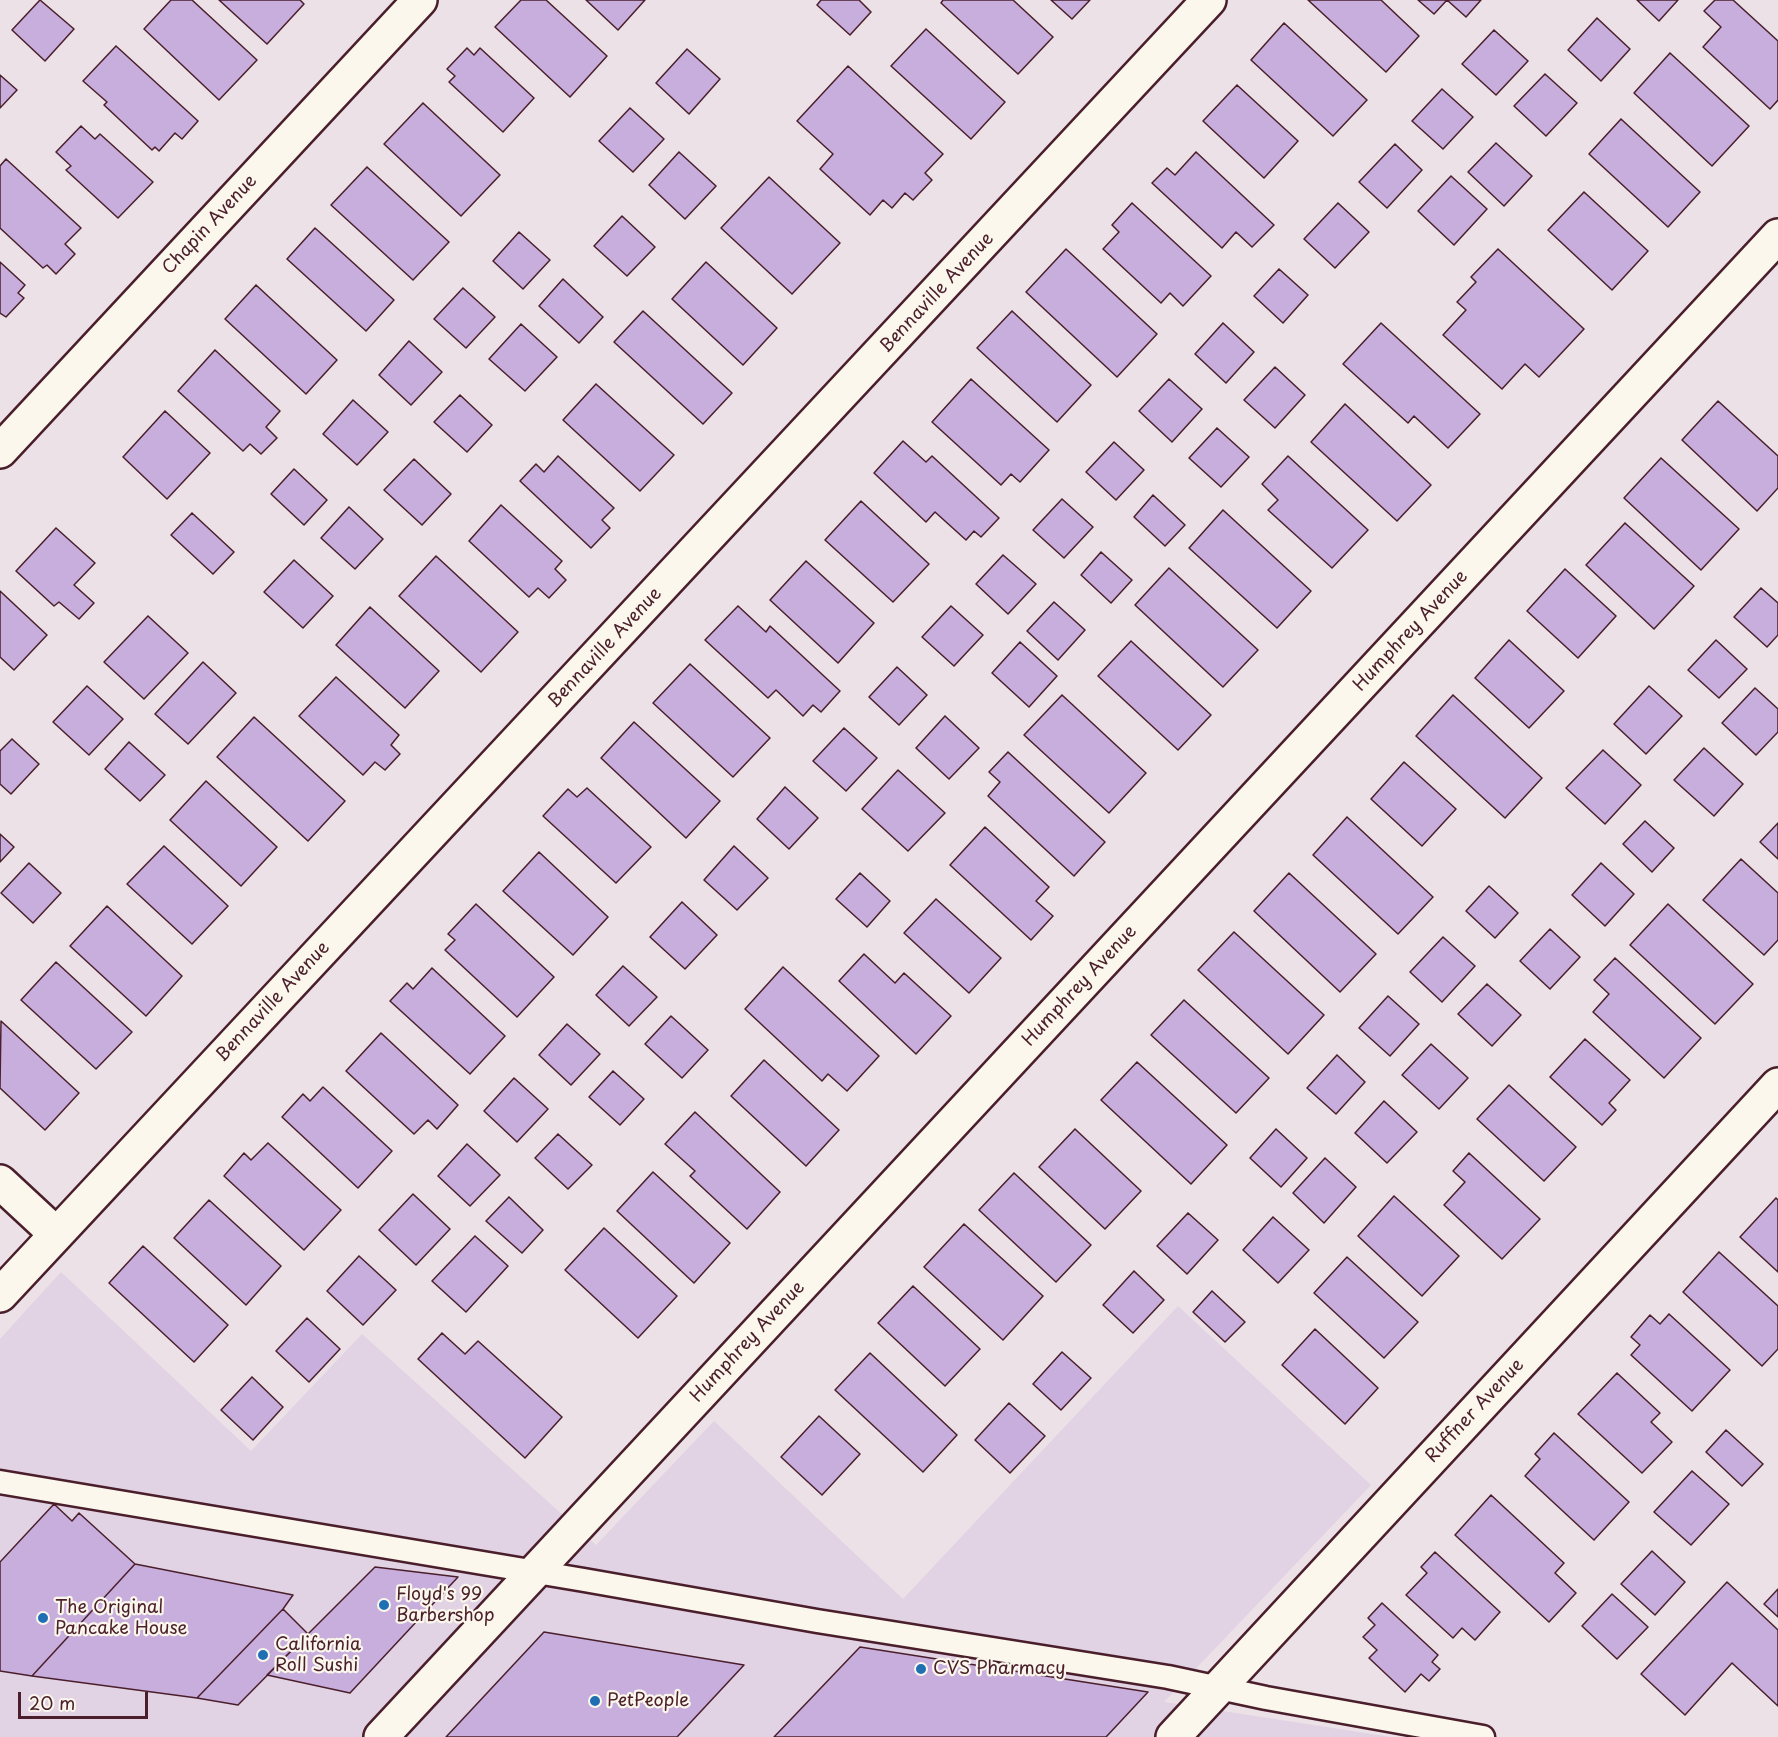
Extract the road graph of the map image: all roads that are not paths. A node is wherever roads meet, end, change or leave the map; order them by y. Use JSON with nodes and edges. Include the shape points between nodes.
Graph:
{"nodes":[{"id":1,"x":420,"y":0,"type":"edge"},
{"id":2,"x":1209,"y":0,"type":"edge"},
{"id":3,"x":1778,"y":236,"type":"edge"},
{"id":4,"x":0,"y":451,"type":"edge"},
{"id":5,"x":1778,"y":1085,"type":"edge"},
{"id":6,"x":0,"y":1182,"type":"edge"},
{"id":7,"x":56,"y":1234,"type":"junction"},
{"id":8,"x":0,"y":1295,"type":"edge"},
{"id":9,"x":0,"y":1482,"type":"edge"},
{"id":10,"x":534,"y":1571,"type":"junction"},
{"id":11,"x":1218,"y":1688,"type":"junction"},
{"id":12,"x":381,"y":1737,"type":"edge"},
{"id":13,"x":1173,"y":1737,"type":"edge"},
{"id":14,"x":1483,"y":1737,"type":"edge"}],
"edges":[{"from":1,"to":4,"type":"street","name":"Chapin Avenue"},
{"from":2,"to":7,"type":"street","name":"Bennaville Avenue"},
{"from":3,"to":10,"type":"street","name":"Humphrey Avenue"},
{"from":5,"to":11,"type":"street","name":"Ruffner Avenue"},
{"from":6,"to":7,"type":"street"},
{"from":7,"to":8,"type":"street","name":"Bennaville Avenue"},
{"from":9,"to":10,"type":"lane"},
{"from":10,"to":11,"type":"lane"},
{"from":10,"to":12,"type":"street","name":"Humphrey Avenue"},
{"from":11,"to":13,"type":"street","name":"Ruffner Avenue"},
{"from":11,"to":14,"type":"lane"}]}
